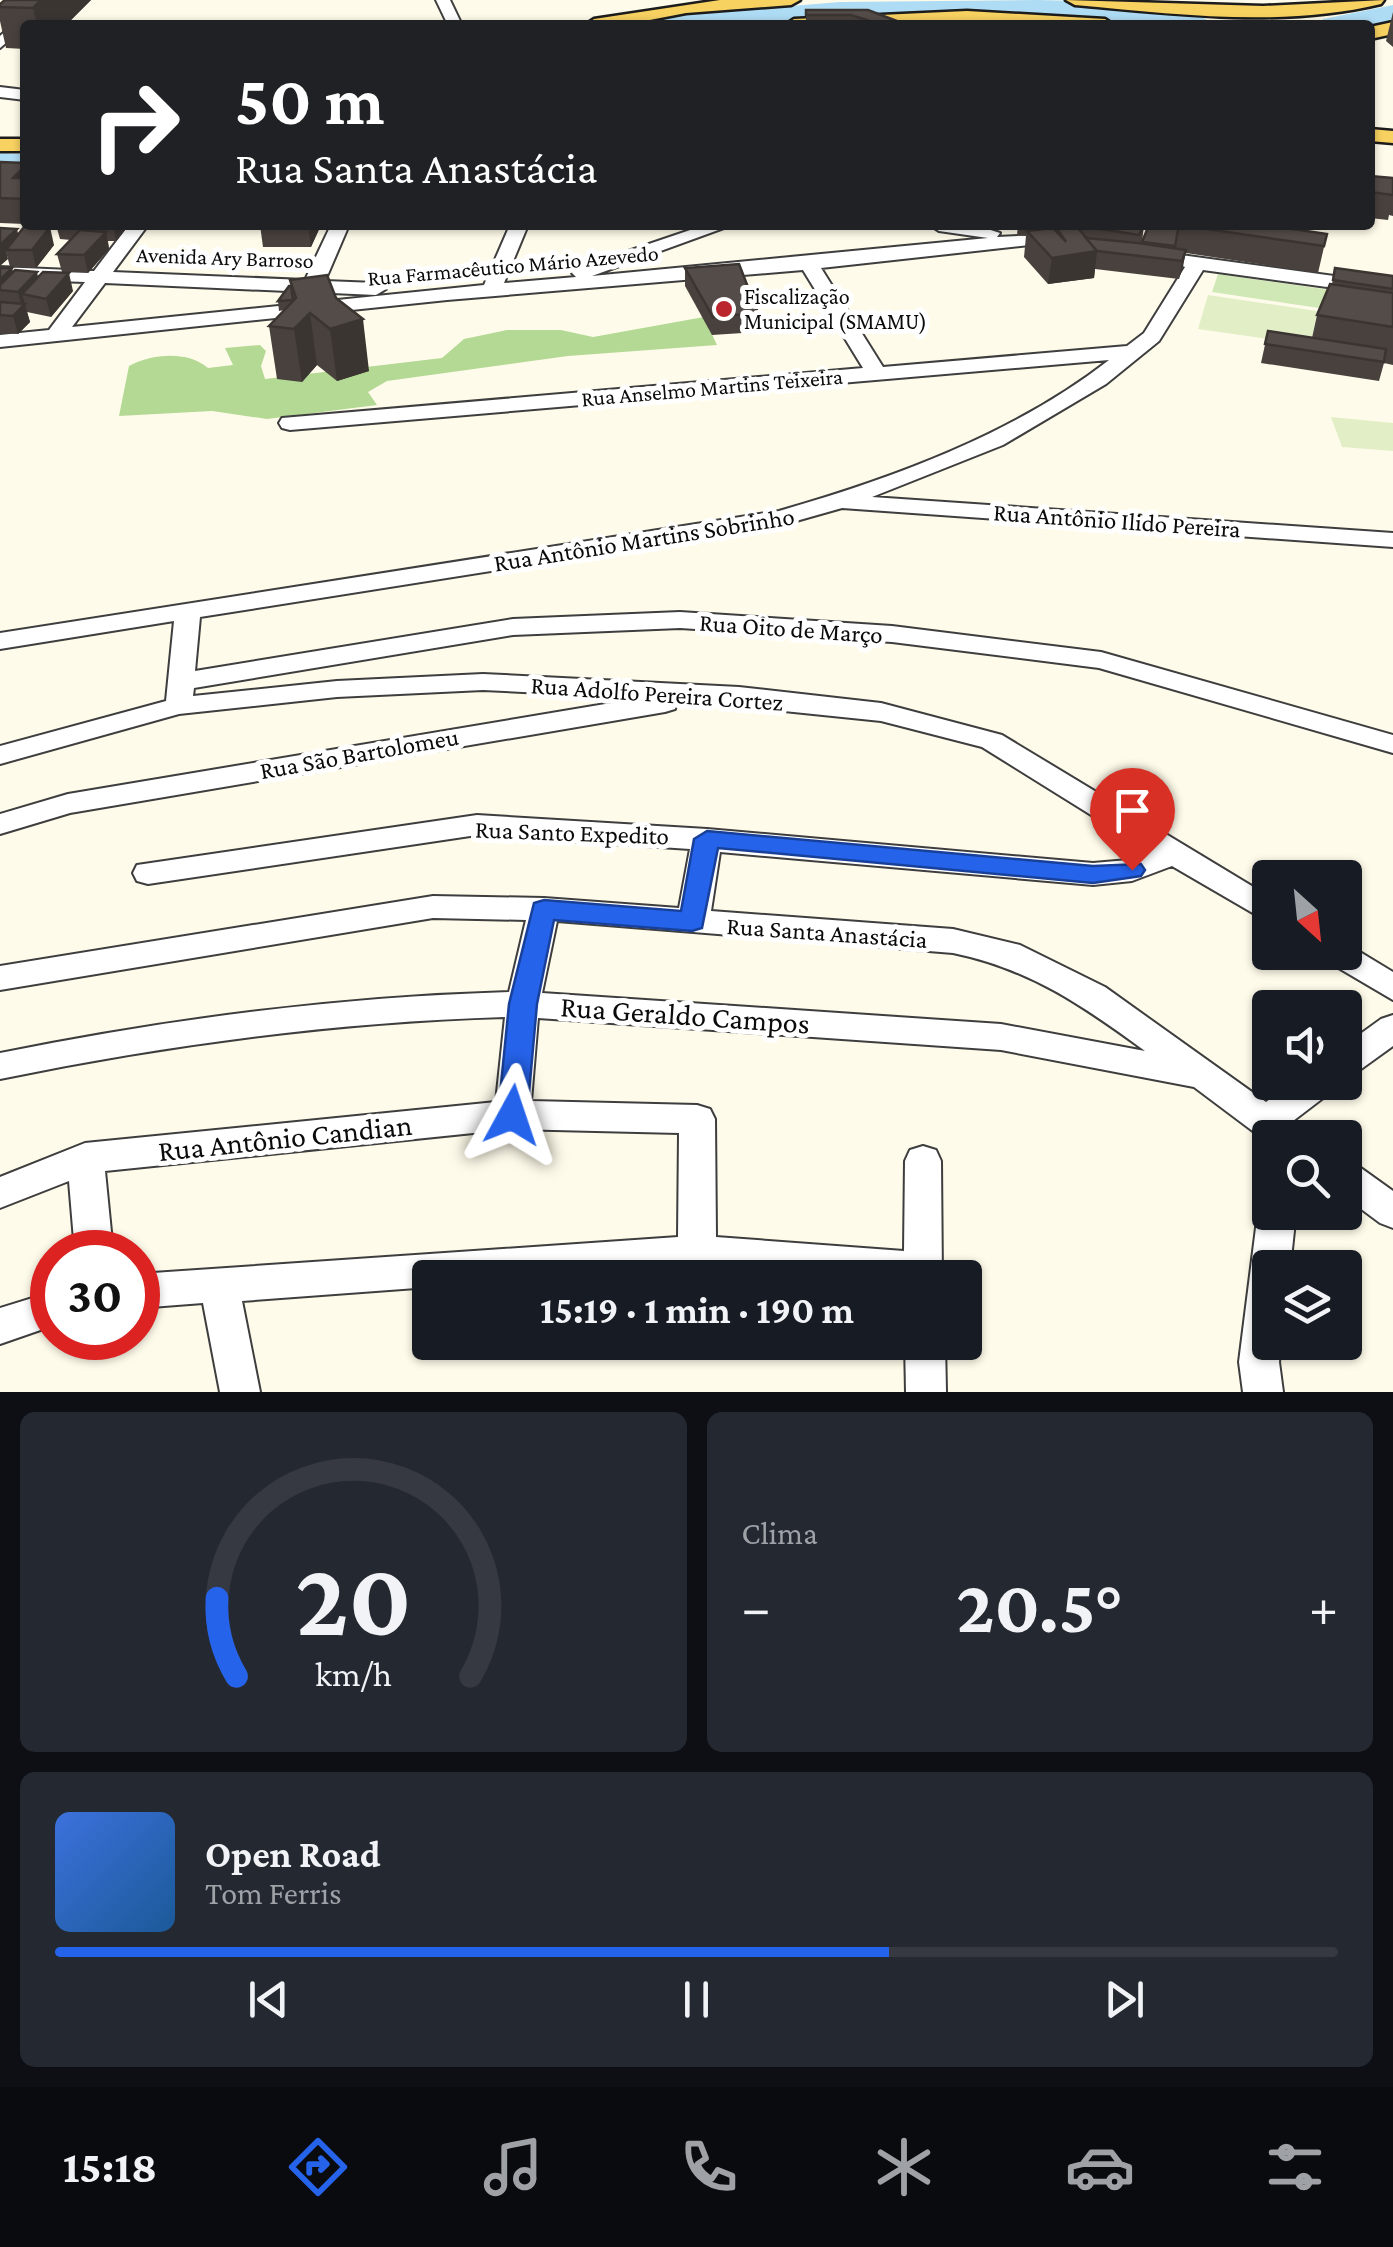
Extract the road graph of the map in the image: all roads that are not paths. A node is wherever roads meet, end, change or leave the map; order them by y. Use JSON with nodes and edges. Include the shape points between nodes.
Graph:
{"nodes":[{"id":1,"x":48,"y":0,"type":"edge"},
{"id":2,"x":791,"y":0,"type":"edge"},
{"id":3,"x":1075,"y":0,"type":"edge"},
{"id":4,"x":1374,"y":0,"type":"edge"},
{"id":5,"x":681,"y":4,"type":"edge"},
{"id":6,"x":1336,"y":4,"type":"edge"},
{"id":7,"x":871,"y":16,"type":"edge"},
{"id":8,"x":26,"y":20,"type":"edge"},
{"id":9,"x":615,"y":20,"type":"edge"},
{"id":10,"x":837,"y":20,"type":"edge"},
{"id":11,"x":1031,"y":20,"type":"edge"},
{"id":12,"x":20,"y":26,"type":"edge"},
{"id":13,"x":0,"y":44,"type":"edge"},
{"id":14,"x":135,"y":230,"type":"edge"},
{"id":15,"x":338,"y":230,"type":"edge"},
{"id":16,"x":517,"y":230,"type":"edge"},
{"id":17,"x":708,"y":230,"type":"edge"},
{"id":18,"x":971,"y":230,"type":"edge"},
{"id":19,"x":1160,"y":258,"type":"edge"},
{"id":20,"x":808,"y":264,"type":"junction"},
{"id":21,"x":1197,"y":264,"type":"junction"},
{"id":22,"x":0,"y":273,"type":"edge"},
{"id":23,"x":100,"y":278,"type":"junction"},
{"id":24,"x":313,"y":285,"type":"junction"},
{"id":25,"x":533,"y":289,"type":"junction"},
{"id":26,"x":1393,"y":290,"type":"edge"},
{"id":27,"x":491,"y":291,"type":"junction"},
{"id":28,"x":448,"y":294,"type":"junction"},
{"id":29,"x":55,"y":336,"type":"junction"},
{"id":30,"x":0,"y":340,"type":"edge"},
{"id":31,"x":1134,"y":352,"type":"junction"},
{"id":32,"x":876,"y":373,"type":"junction"},
{"id":33,"x":290,"y":423,"type":"dead end"},
{"id":34,"x":840,"y":502,"type":"junction"},
{"id":35,"x":1393,"y":540,"type":"edge"},
{"id":36,"x":188,"y":612,"type":"junction"},
{"id":37,"x":0,"y":641,"type":"edge"},
{"id":38,"x":180,"y":694,"type":"junction"},
{"id":39,"x":720,"y":694,"type":"junction"},
{"id":40,"x":1393,"y":744,"type":"edge"},
{"id":41,"x":0,"y":755,"type":"edge"},
{"id":42,"x":0,"y":824,"type":"edge"},
{"id":43,"x":707,"y":839,"type":"junction"},
{"id":44,"x":1174,"y":853,"type":"junction"},
{"id":45,"x":148,"y":874,"type":"dead end"},
{"id":46,"x":1252,"y":901,"type":"edge"},
{"id":47,"x":544,"y":910,"type":"junction"},
{"id":48,"x":692,"y":921,"type":"junction"},
{"id":49,"x":1362,"y":968,"type":"edge"},
{"id":50,"x":0,"y":978,"type":"edge"},
{"id":51,"x":1393,"y":988,"type":"edge"},
{"id":52,"x":523,"y":1004,"type":"junction"},
{"id":53,"x":1393,"y":1028,"type":"edge"},
{"id":54,"x":1362,"y":1051,"type":"edge"},
{"id":55,"x":0,"y":1066,"type":"edge"},
{"id":56,"x":1203,"y":1075,"type":"junction"},
{"id":57,"x":512,"y":1115,"type":"junction"},
{"id":58,"x":1264,"y":1120,"type":"edge"},
{"id":59,"x":86,"y":1158,"type":"junction"},
{"id":60,"x":924,"y":1161,"type":"dead end"},
{"id":61,"x":1362,"y":1190,"type":"edge"},
{"id":62,"x":0,"y":1193,"type":"edge"},
{"id":63,"x":1393,"y":1212,"type":"edge"},
{"id":64,"x":92,"y":1230,"type":"edge"},
{"id":65,"x":698,"y":1252,"type":"junction"},
{"id":66,"x":780,"y":1260,"type":"edge"},
{"id":67,"x":923,"y":1260,"type":"edge"},
{"id":68,"x":218,"y":1284,"type":"junction"},
{"id":69,"x":160,"y":1290,"type":"edge"},
{"id":70,"x":30,"y":1316,"type":"edge"},
{"id":71,"x":0,"y":1326,"type":"edge"},
{"id":72,"x":925,"y":1360,"type":"edge"},
{"id":73,"x":1260,"y":1360,"type":"edge"},
{"id":74,"x":240,"y":1392,"type":"edge"},
{"id":75,"x":926,"y":1392,"type":"edge"},
{"id":76,"x":1263,"y":1392,"type":"edge"}],
"edges":[{"from":1,"to":8,"type":"street"},
{"from":2,"to":5,"type":"main road"},
{"from":3,"to":6,"type":"main road","via":[[1267,12]]},
{"from":4,"to":6,"type":"main road"},
{"from":5,"to":9,"type":"main road"},
{"from":7,"to":10,"type":"main road"},
{"from":7,"to":11,"type":"main road"},
{"from":12,"to":13,"type":"street"},
{"from":14,"to":23,"type":"street"},
{"from":15,"to":24,"type":"street"},
{"from":16,"to":27,"type":"street"},
{"from":17,"to":25,"type":"street"},
{"from":18,"to":20,"type":"street","name":"Rua Farmacêutico Mário Azevedo","via":[[1040,241]]},
{"from":19,"to":21,"type":"street"},
{"from":20,"to":25,"type":"street","name":"Rua Farmacêutico Mário Azevedo"},
{"from":20,"to":32,"type":"street"},
{"from":21,"to":26,"type":"street"},
{"from":21,"to":31,"type":"street","name":"Rua Antônio Martins Sobrinho","via":[[1152,338]]},
{"from":22,"to":23,"type":"street","name":"Avenida Ary Barroso"},
{"from":23,"to":24,"type":"street","name":"Avenida Ary Barroso"},
{"from":23,"to":29,"type":"street"},
{"from":24,"to":28,"type":"street","name":"Avenida Ary Barroso"},
{"from":25,"to":27,"type":"street","name":"Rua Farmacêutico Mário Azevedo"},
{"from":27,"to":28,"type":"street","name":"Rua Farmacêutico Mário Azevedo"},
{"from":28,"to":29,"type":"street","name":"Rua Farmacêutico Mário Azevedo"},
{"from":29,"to":30,"type":"street","name":"Rua Farmacêutico Mário Azevedo"},
{"from":31,"to":32,"type":"street","name":"Rua Anselmo Martins Teixeira"},
{"from":31,"to":34,"type":"street","name":"Rua Antônio Martins Sobrinho","via":[[996,440]]},
{"from":32,"to":33,"type":"street","name":"Rua Anselmo Martins Teixeira"},
{"from":34,"to":35,"type":"street","name":"Rua Antônio Ilido Pereira"},
{"from":34,"to":36,"type":"street","name":"Rua Antônio Martins Sobrinho","via":[[782,518]]},
{"from":36,"to":37,"type":"street","name":"Rua Antônio Martins Sobrinho"},
{"from":36,"to":38,"type":"street"},
{"from":38,"to":39,"type":"street","name":"Rua Adolfo Pereira Cortez","via":[[482,682]]},
{"from":38,"to":40,"type":"street","name":"Rua Oito de Março","via":[[513,627],[680,620],[892,634],[1101,660]]},
{"from":38,"to":41,"type":"street","name":"Rua Adolfo Pereira Cortez"},
{"from":39,"to":42,"type":"street","name":"Rua São Bartolomeu","via":[[68,804]]},
{"from":39,"to":44,"type":"street","name":"Rua Adolfo Pereira Cortez","via":[[881,712],[992,741]]},
{"from":43,"to":44,"type":"street","name":"Rua Santo Expedito","via":[[1093,874],[1132,870]]},
{"from":43,"to":45,"type":"street","name":"Rua Santo Expedito","via":[[477,825]]},
{"from":43,"to":48,"type":"street"},
{"from":44,"to":46,"type":"street","name":"Rua Adolfo Pereira Cortez"},
{"from":47,"to":48,"type":"street","name":"Rua Santa Anastácia"},
{"from":47,"to":50,"type":"street","name":"Rua Santa Anastácia","via":[[434,907]]},
{"from":47,"to":52,"type":"street"},
{"from":48,"to":56,"type":"street","name":"Rua Santa Anastácia","via":[[953,941],[1010,953],[1093,996]]},
{"from":49,"to":51,"type":"street"},
{"from":52,"to":55,"type":"street","name":"Rua Geraldo Campos","via":[[374,1011],[117,1042]]},
{"from":52,"to":56,"type":"street","name":"Rua Geraldo Campos","via":[[1001,1036]]},
{"from":52,"to":57,"type":"street"},
{"from":53,"to":54,"type":"street"},
{"from":56,"to":58,"type":"street","name":"Rua Geraldo Campos"},
{"from":57,"to":59,"type":"street","name":"Rua Antônio Candian"},
{"from":57,"to":65,"type":"street","name":"Rua Antônio Candian","via":[[697,1119]]},
{"from":59,"to":62,"type":"street","name":"Rua Antônio Candian"},
{"from":59,"to":64,"type":"street"},
{"from":60,"to":67,"type":"street"},
{"from":61,"to":63,"type":"street"},
{"from":65,"to":66,"type":"street"},
{"from":65,"to":68,"type":"street"},
{"from":68,"to":69,"type":"street"},
{"from":68,"to":74,"type":"street"},
{"from":70,"to":71,"type":"street"},
{"from":72,"to":75,"type":"street"},
{"from":73,"to":76,"type":"street"}]}
